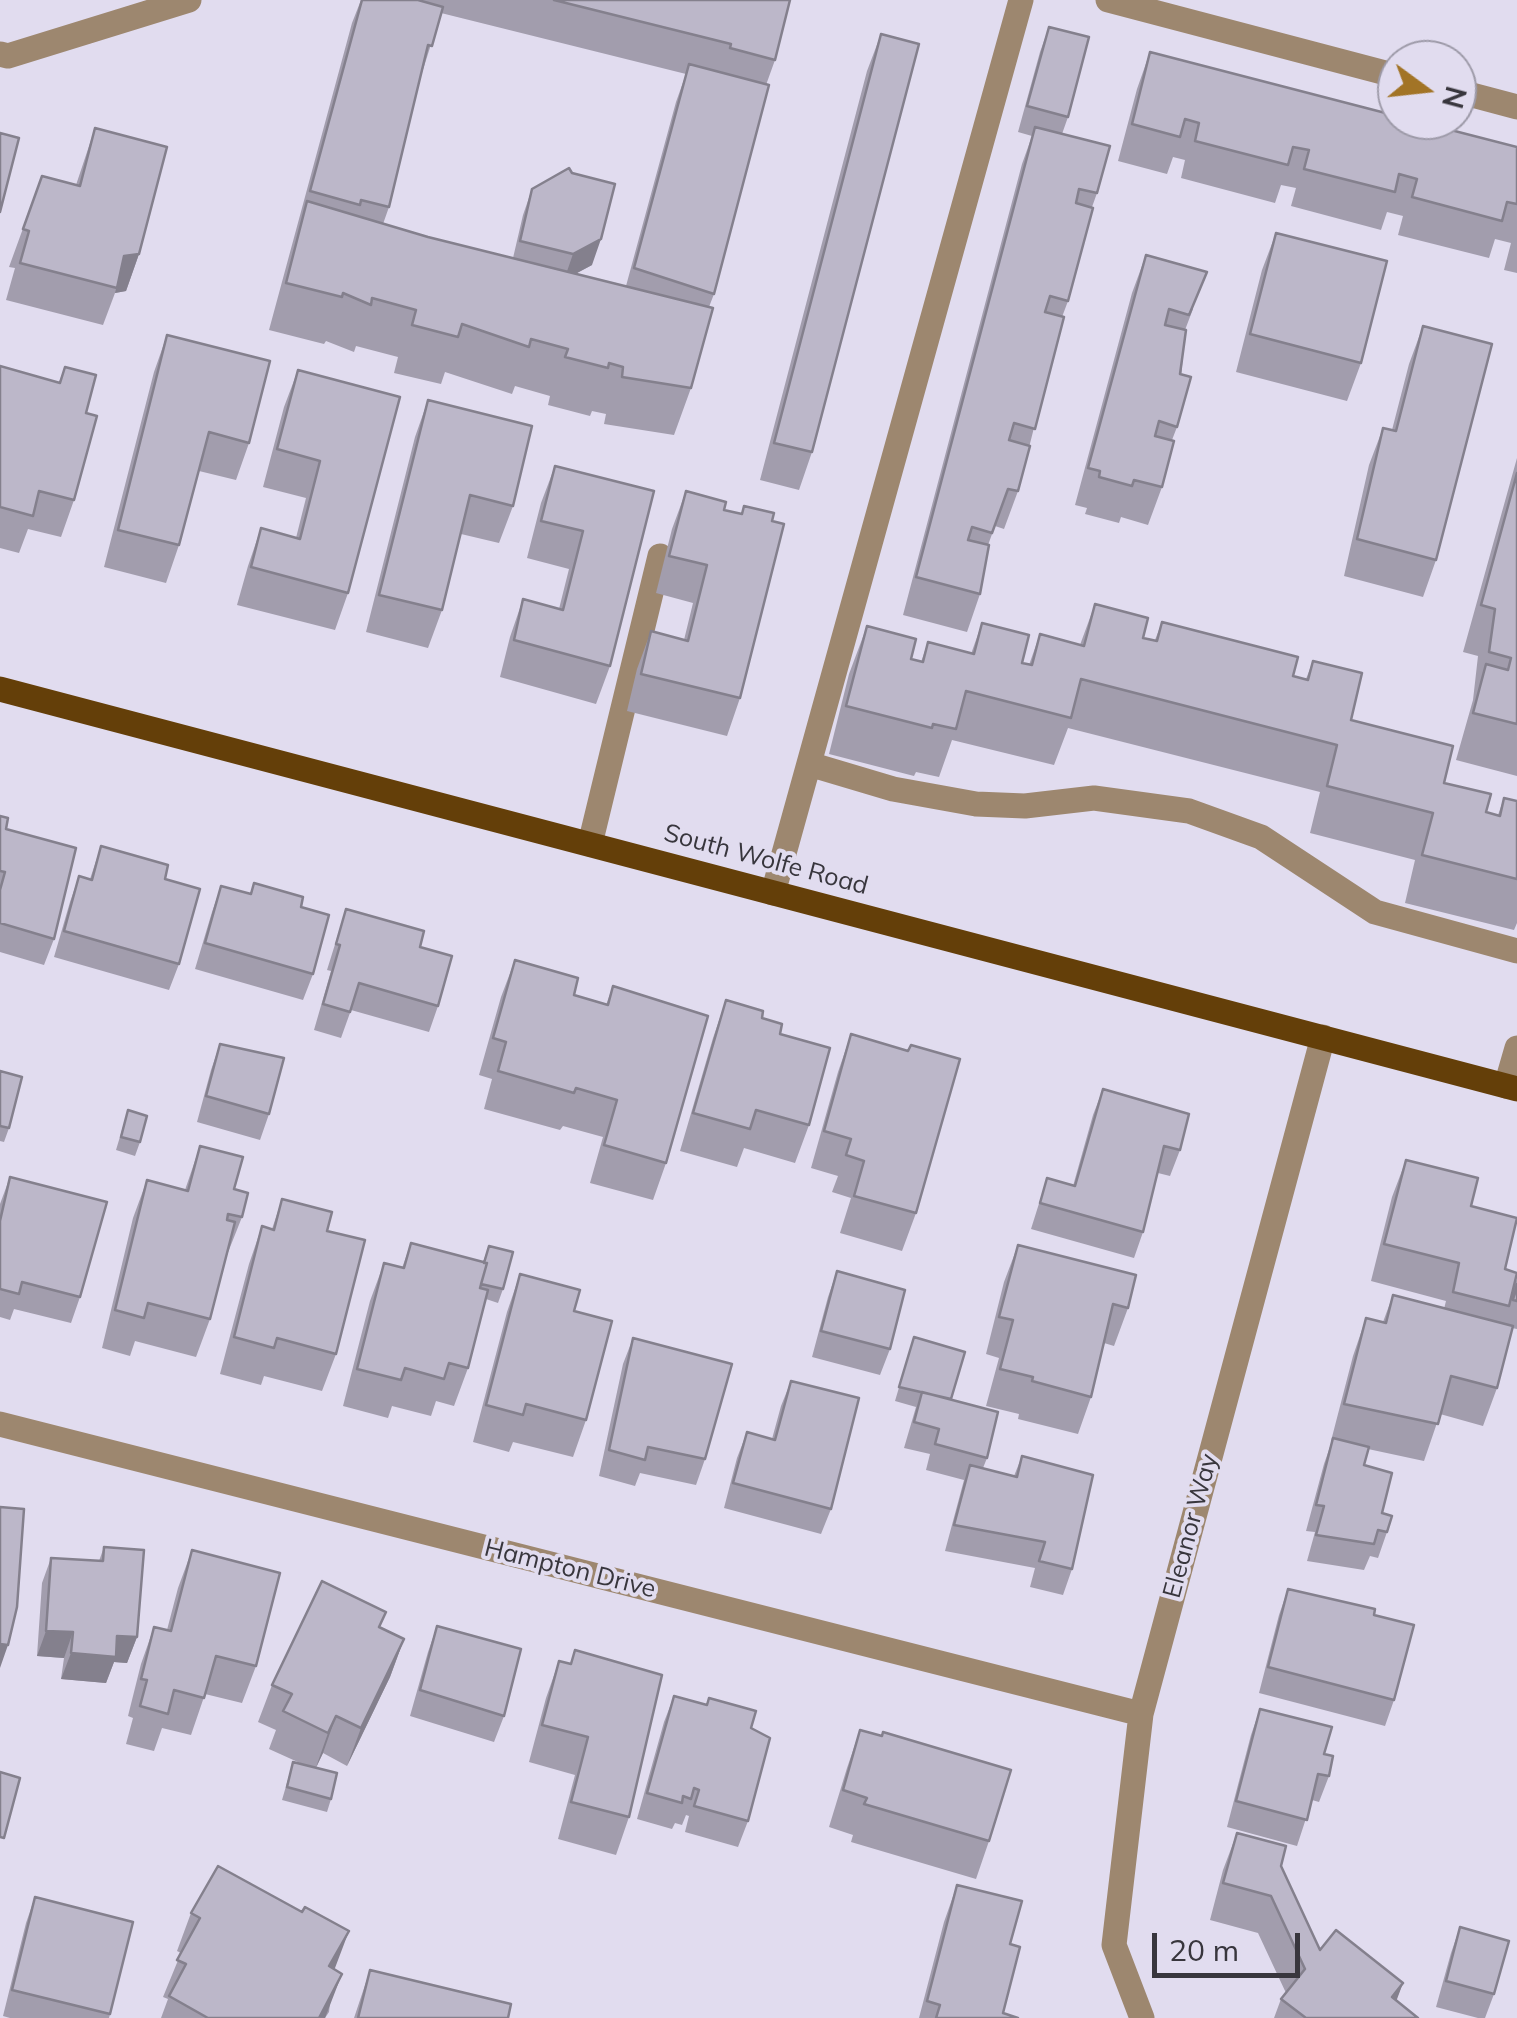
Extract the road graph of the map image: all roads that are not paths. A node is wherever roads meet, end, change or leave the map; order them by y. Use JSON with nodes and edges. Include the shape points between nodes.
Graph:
{"nodes":[{"id":1,"x":189,"y":0,"type":"edge"},
{"id":2,"x":1021,"y":0,"type":"edge"},
{"id":3,"x":1108,"y":0,"type":"edge"},
{"id":4,"x":0,"y":54,"type":"edge"},
{"id":5,"x":1377,"y":71,"type":"edge"},
{"id":6,"x":1477,"y":97,"type":"edge"},
{"id":7,"x":1517,"y":107,"type":"edge"},
{"id":8,"x":660,"y":556,"type":"dead end"},
{"id":9,"x":0,"y":688,"type":"edge"},
{"id":10,"x":809,"y":764,"type":"junction"},
{"id":11,"x":590,"y":844,"type":"junction"},
{"id":12,"x":773,"y":893,"type":"junction"},
{"id":13,"x":1517,"y":951,"type":"edge"},
{"id":14,"x":1322,"y":1037,"type":"junction"},
{"id":15,"x":1517,"y":1048,"type":"edge"},
{"id":16,"x":1511,"y":1088,"type":"edge"},
{"id":17,"x":0,"y":1424,"type":"edge"},
{"id":18,"x":1140,"y":1714,"type":"junction"},
{"id":19,"x":1142,"y":2018,"type":"edge"}],
"edges":[{"from":1,"to":4,"type":"street"},
{"from":2,"to":10,"type":"street"},
{"from":3,"to":5,"type":"street"},
{"from":6,"to":7,"type":"street"},
{"from":8,"to":11,"type":"street"},
{"from":9,"to":11,"type":"main road","name":"South Wolfe Road"},
{"from":10,"to":12,"type":"street"},
{"from":10,"to":13,"type":"street","via":[[976,804],[1094,798],[1189,811],[1261,837],[1375,912]]},
{"from":11,"to":12,"type":"main road","name":"South Wolfe Road"},
{"from":12,"to":14,"type":"main road","name":"South Wolfe Road"},
{"from":14,"to":16,"type":"main road","name":"South Wolfe Road"},
{"from":14,"to":18,"type":"street","name":"Eleanor Way"},
{"from":15,"to":16,"type":"street"},
{"from":17,"to":18,"type":"street","name":"Hampton Drive"},
{"from":18,"to":19,"type":"street","name":"Eleanor Way","via":[[1114,1945]]}]}
